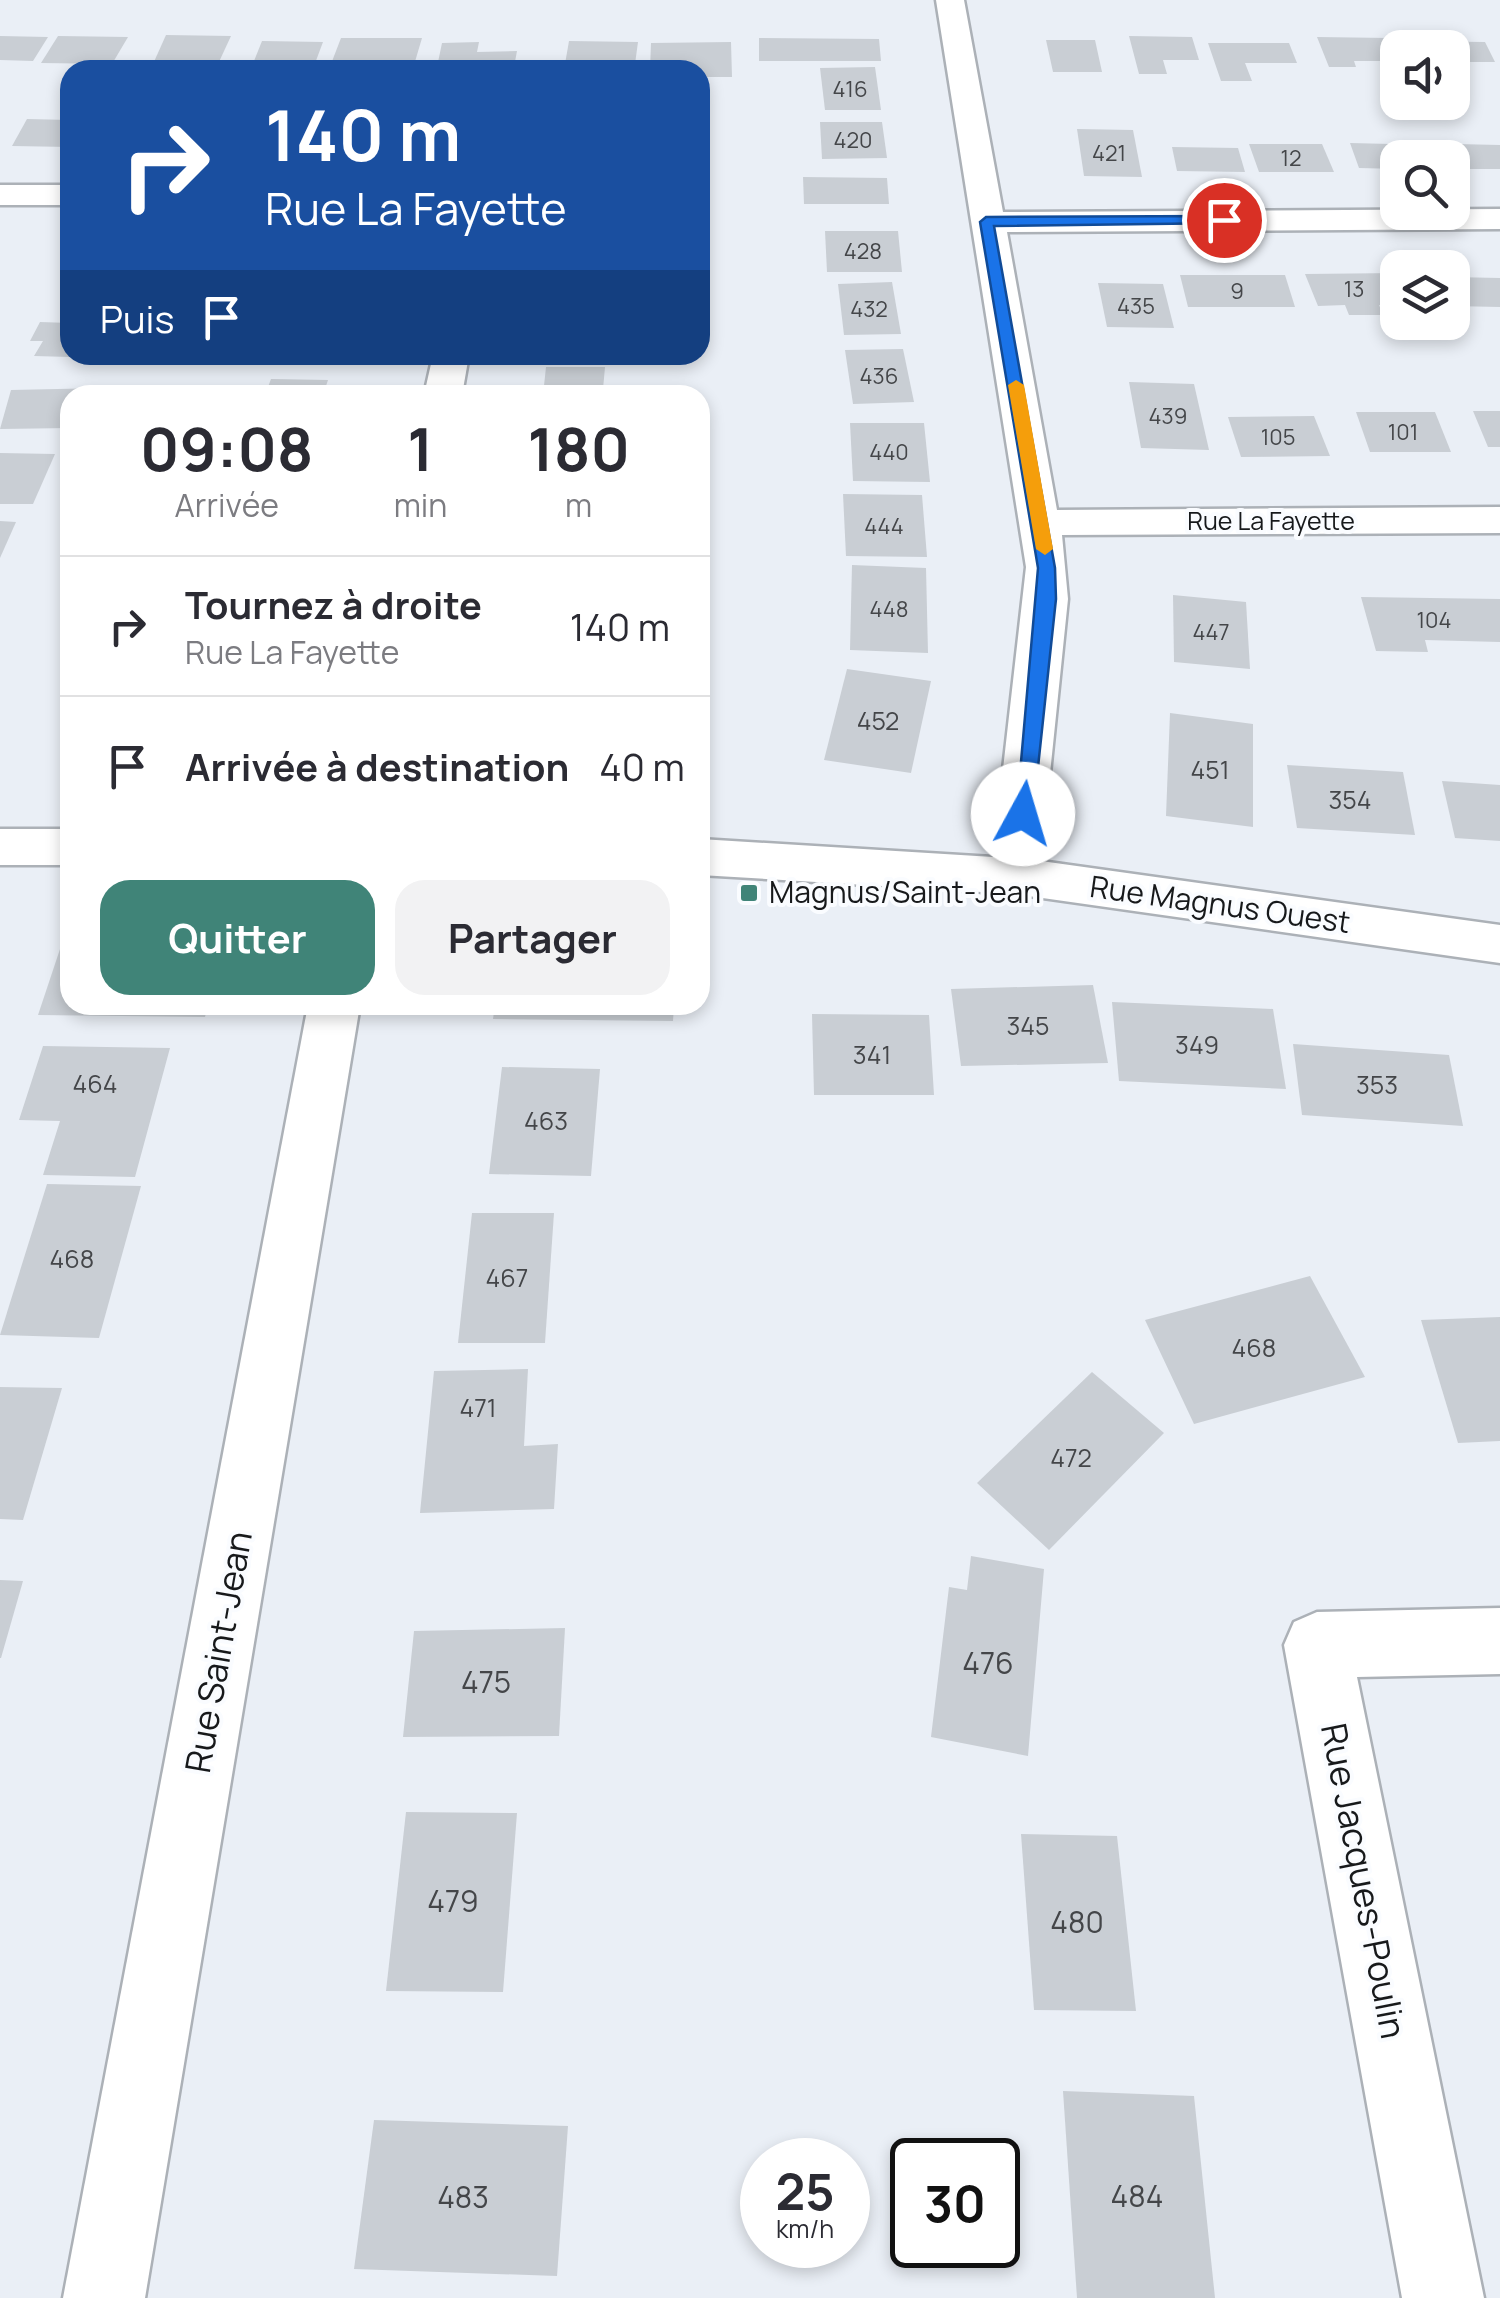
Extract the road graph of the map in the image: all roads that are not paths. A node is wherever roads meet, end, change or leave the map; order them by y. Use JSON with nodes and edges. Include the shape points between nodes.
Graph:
{"nodes":[{"id":1,"x":950,"y":0,"type":"edge"},
{"id":2,"x":0,"y":195,"type":"edge"},
{"id":3,"x":60,"y":195,"type":"edge"},
{"id":4,"x":1500,"y":220,"type":"edge"},
{"id":5,"x":986,"y":222,"type":"junction"},
{"id":6,"x":1500,"y":520,"type":"edge"},
{"id":7,"x":1041,"y":522,"type":"junction"},
{"id":8,"x":0,"y":847,"type":"edge"},
{"id":9,"x":60,"y":847,"type":"edge"},
{"id":10,"x":710,"y":858,"type":"edge"},
{"id":11,"x":1016,"y":876,"type":"junction"},
{"id":12,"x":1500,"y":944,"type":"edge"},
{"id":13,"x":332,"y":1015,"type":"edge"},
{"id":14,"x":1500,"y":1642,"type":"edge"},
{"id":15,"x":104,"y":2298,"type":"edge"},
{"id":16,"x":1443,"y":2298,"type":"edge"}],
"edges":[{"from":1,"to":5,"type":"street"},
{"from":2,"to":3,"type":"street"},
{"from":4,"to":5,"type":"street"},
{"from":5,"to":7,"type":"street"},
{"from":6,"to":7,"type":"street","name":"Rue La Fayette"},
{"from":7,"to":11,"type":"street","via":[[1047,599]]},
{"from":8,"to":9,"type":"street"},
{"from":10,"to":11,"type":"street","name":"Rue Magnus Ouest"},
{"from":11,"to":12,"type":"street","name":"Rue Magnus Ouest"},
{"from":13,"to":15,"type":"street","name":"Rue Saint-Jean"},
{"from":14,"to":16,"type":"street","name":"Rue Jacques-Poulin","via":[[1317,1644]]}]}
